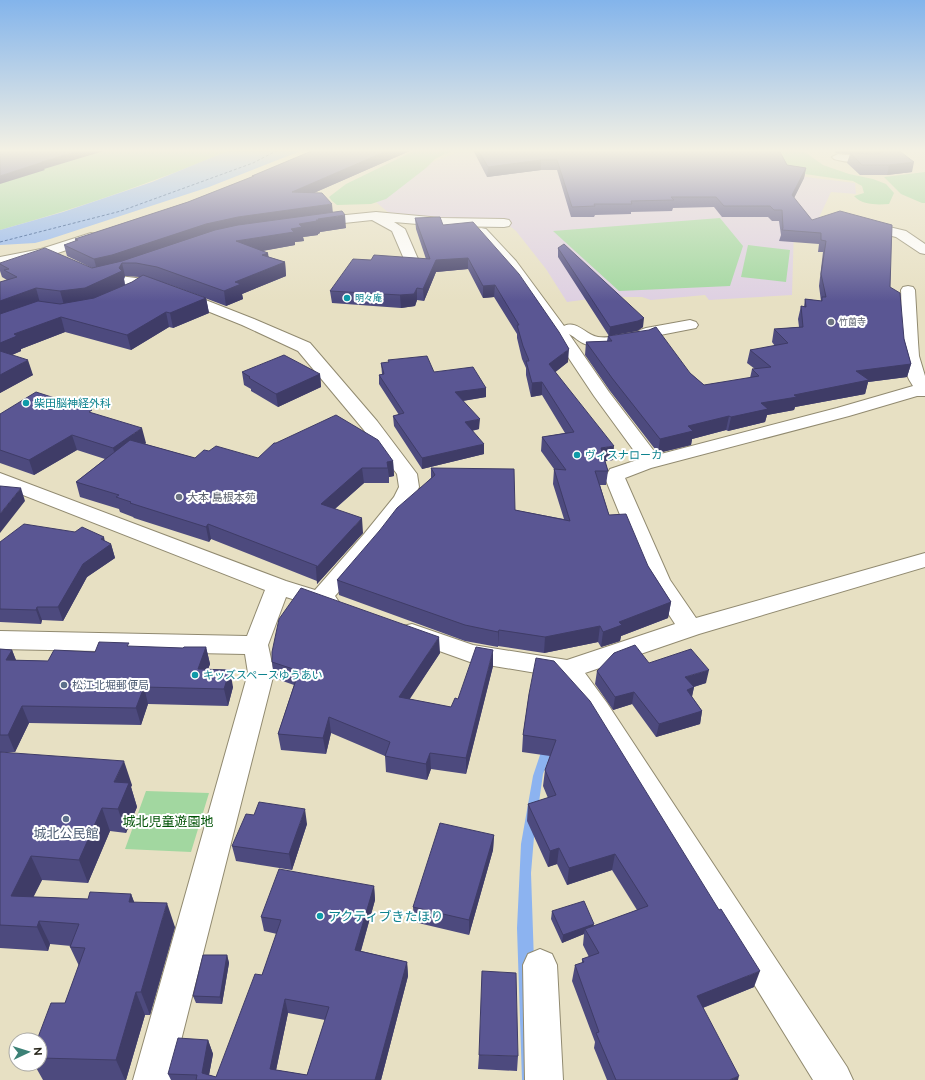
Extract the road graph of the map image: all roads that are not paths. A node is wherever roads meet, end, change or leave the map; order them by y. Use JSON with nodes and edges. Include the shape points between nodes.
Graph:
{"nodes":[{"id":1,"x":376,"y":216,"type":"junction"},
{"id":2,"x":504,"y":222,"type":"dead end"},
{"id":3,"x":854,"y":222,"type":"edge"},
{"id":4,"x":304,"y":223,"type":"edge"},
{"id":5,"x":481,"y":232,"type":"edge"},
{"id":6,"x":102,"y":233,"type":"edge"},
{"id":7,"x":922,"y":246,"type":"edge"},
{"id":8,"x":44,"y":253,"type":"junction"},
{"id":9,"x":411,"y":259,"type":"edge"},
{"id":10,"x":57,"y":260,"type":"edge"},
{"id":11,"x":0,"y":261,"type":"edge"},
{"id":12,"x":127,"y":268,"type":"edge"},
{"id":13,"x":144,"y":284,"type":"junction"},
{"id":14,"x":908,"y":290,"type":"dead end"},
{"id":15,"x":117,"y":298,"type":"edge"},
{"id":16,"x":561,"y":314,"type":"dead end"},
{"id":17,"x":690,"y":325,"type":"dead end"},
{"id":18,"x":570,"y":329,"type":"junction"},
{"id":19,"x":587,"y":374,"type":"junction"},
{"id":20,"x":925,"y":390,"type":"edge"},
{"id":21,"x":652,"y":462,"type":"junction"},
{"id":22,"x":0,"y":479,"type":"edge"},
{"id":23,"x":921,"y":565,"type":"edge"},
{"id":24,"x":278,"y":586,"type":"junction"},
{"id":25,"x":320,"y":599,"type":"junction"},
{"id":26,"x":350,"y":610,"type":"edge"},
{"id":27,"x":387,"y":623,"type":"edge"},
{"id":28,"x":690,"y":628,"type":"junction"},
{"id":29,"x":0,"y":640,"type":"edge"},
{"id":30,"x":256,"y":645,"type":"junction"},
{"id":31,"x":568,"y":669,"type":"junction"},
{"id":32,"x":540,"y":965,"type":"dead end"},
{"id":33,"x":152,"y":1080,"type":"edge"},
{"id":34,"x":544,"y":1080,"type":"edge"},
{"id":35,"x":834,"y":1080,"type":"edge"}],
"edges":[{"from":1,"to":2,"type":"street","via":[[441,222]]},
{"from":1,"to":4,"type":"street"},
{"from":1,"to":9,"type":"street","via":[[398,229]]},
{"from":3,"to":7,"type":"street","via":[[896,232]]},
{"from":5,"to":19,"type":"street","via":[[515,270]]},
{"from":6,"to":8,"type":"street"},
{"from":8,"to":10,"type":"street"},
{"from":8,"to":11,"type":"street"},
{"from":12,"to":13,"type":"street","via":[[88,274]]},
{"from":13,"to":15,"type":"street"},
{"from":13,"to":25,"type":"street","via":[[196,301],[304,347],[370,425],[407,474],[409,487],[404,498]]},
{"from":14,"to":20,"type":"street","via":[[909,346],[917,377]]},
{"from":16,"to":18,"type":"street"},
{"from":17,"to":18,"type":"street","via":[[646,333],[647,336],[593,342]]},
{"from":18,"to":19,"type":"street","via":[[594,369]]},
{"from":19,"to":21,"type":"street"},
{"from":20,"to":21,"type":"street"},
{"from":21,"to":28,"type":"street","via":[[622,470],[615,478],[659,581]]},
{"from":22,"to":24,"type":"street"},
{"from":23,"to":28,"type":"street"},
{"from":24,"to":25,"type":"street"},
{"from":24,"to":30,"type":"street"},
{"from":25,"to":26,"type":"street"},
{"from":27,"to":31,"type":"street","via":[[470,652]]},
{"from":28,"to":31,"type":"street"},
{"from":29,"to":30,"type":"street"},
{"from":30,"to":33,"type":"street","via":[[261,673]]},
{"from":31,"to":35,"type":"street","via":[[598,710]]},
{"from":32,"to":34,"type":"street"}]}
